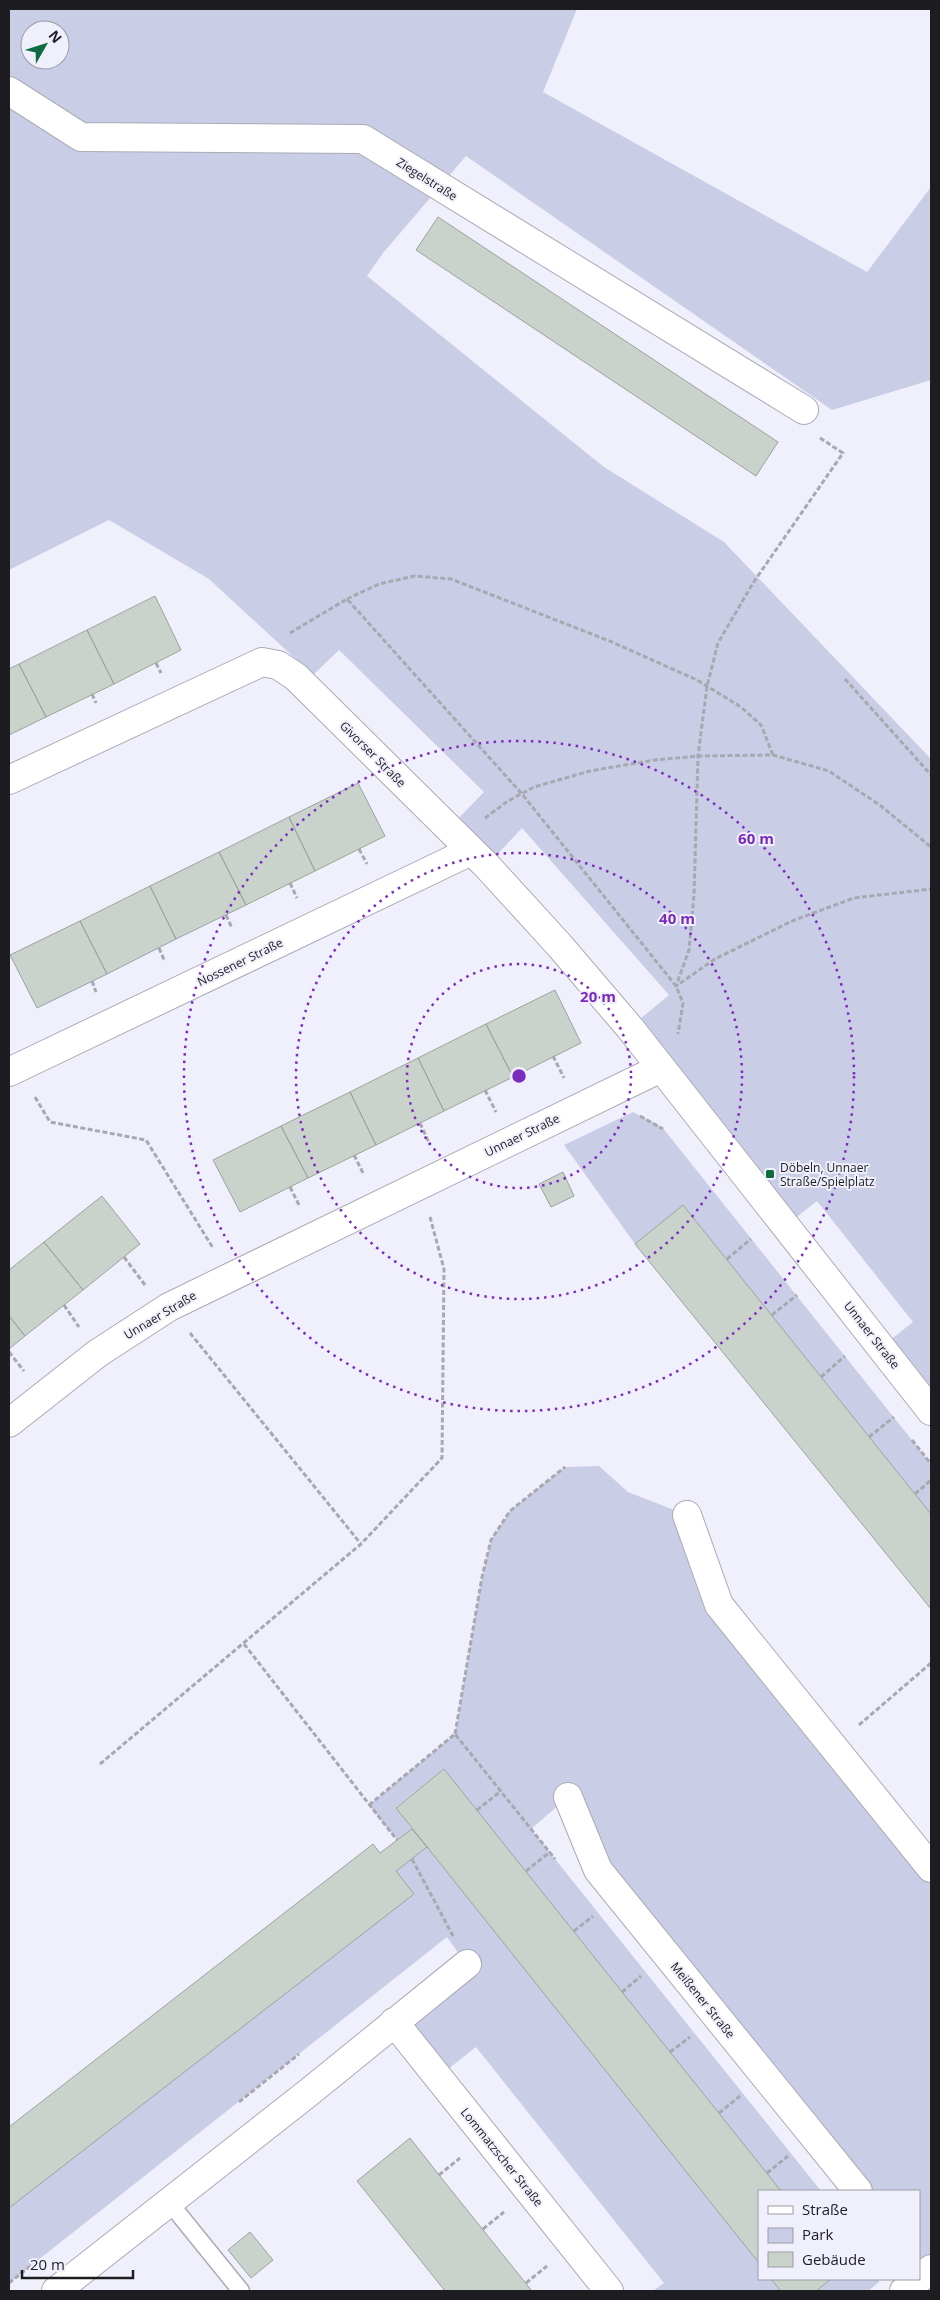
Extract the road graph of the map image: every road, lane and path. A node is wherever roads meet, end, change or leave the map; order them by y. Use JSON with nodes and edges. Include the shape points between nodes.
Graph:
{"nodes":[{"id":1,"x":9,"y":91,"type":"edge"},
{"id":2,"x":804,"y":410,"type":"dead end"},
{"id":3,"x":843,"y":453,"type":"dead end"},
{"id":4,"x":347,"y":600,"type":"junction"},
{"id":5,"x":270,"y":664,"type":"junction"},
{"id":6,"x":845,"y":679,"type":"dead end"},
{"id":7,"x":707,"y":686,"type":"junction"},
{"id":8,"x":773,"y":755,"type":"junction"},
{"id":9,"x":698,"y":756,"type":"junction"},
{"id":10,"x":931,"y":775,"type":"edge"},
{"id":11,"x":9,"y":780,"type":"edge"},
{"id":12,"x":522,"y":794,"type":"junction"},
{"id":13,"x":464,"y":845,"type":"junction"},
{"id":14,"x":931,"y":848,"type":"edge"},
{"id":15,"x":931,"y":889,"type":"edge"},
{"id":16,"x":676,"y":986,"type":"junction"},
{"id":17,"x":661,"y":1068,"type":"junction"},
{"id":18,"x":9,"y":1072,"type":"edge"},
{"id":19,"x":633,"y":1112,"type":"dead end"},
{"id":20,"x":50,"y":1122,"type":"dead end"},
{"id":21,"x":668,"y":1134,"type":"dead end"},
{"id":22,"x":428,"y":1209,"type":"dead end"},
{"id":23,"x":745,"y":1232,"type":"dead end"},
{"id":24,"x":751,"y":1239,"type":"junction"},
{"id":25,"x":757,"y":1246,"type":"dead end"},
{"id":26,"x":726,"y":1259,"type":"dead end"},
{"id":27,"x":231,"y":1276,"type":"junction"},
{"id":28,"x":791,"y":1288,"type":"dead end"},
{"id":29,"x":797,"y":1295,"type":"junction"},
{"id":30,"x":803,"y":1303,"type":"dead end"},
{"id":31,"x":169,"y":1307,"type":"junction"},
{"id":32,"x":772,"y":1315,"type":"dead end"},
{"id":33,"x":839,"y":1349,"type":"dead end"},
{"id":34,"x":821,"y":1377,"type":"dead end"},
{"id":35,"x":888,"y":1410,"type":"dead end"},
{"id":36,"x":931,"y":1411,"type":"edge"},
{"id":37,"x":894,"y":1417,"type":"junction"},
{"id":38,"x":9,"y":1423,"type":"edge"},
{"id":39,"x":899,"y":1424,"type":"dead end"},
{"id":40,"x":869,"y":1437,"type":"dead end"},
{"id":41,"x":910,"y":1437,"type":"dead end"},
{"id":42,"x":931,"y":1464,"type":"edge"},
{"id":43,"x":565,"y":1468,"type":"dead end"},
{"id":44,"x":931,"y":1480,"type":"edge"},
{"id":45,"x":915,"y":1494,"type":"dead end"},
{"id":46,"x":687,"y":1515,"type":"dead end"},
{"id":47,"x":361,"y":1544,"type":"junction"},
{"id":48,"x":244,"y":1644,"type":"junction"},
{"id":49,"x":931,"y":1663,"type":"edge"},
{"id":50,"x":455,"y":1734,"type":"dead end"},
{"id":51,"x":834,"y":1748,"type":"junction"},
{"id":52,"x":100,"y":1764,"type":"dead end"},
{"id":53,"x":501,"y":1791,"type":"dead end"},
{"id":54,"x":568,"y":1797,"type":"dead end"},
{"id":55,"x":477,"y":1810,"type":"dead end"},
{"id":56,"x":397,"y":1840,"type":"dead end"},
{"id":57,"x":550,"y":1852,"type":"dead end"},
{"id":58,"x":412,"y":1859,"type":"dead end"},
{"id":59,"x":931,"y":1868,"type":"edge"},
{"id":60,"x":526,"y":1871,"type":"dead end"},
{"id":61,"x":598,"y":1912,"type":"dead end"},
{"id":62,"x":574,"y":1931,"type":"dead end"},
{"id":63,"x":467,"y":1964,"type":"joint"},
{"id":64,"x":646,"y":1972,"type":"dead end"},
{"id":65,"x":622,"y":1992,"type":"dead end"},
{"id":66,"x":394,"y":2022,"type":"junction"},
{"id":67,"x":695,"y":2033,"type":"dead end"},
{"id":68,"x":670,"y":2052,"type":"dead end"},
{"id":69,"x":743,"y":2094,"type":"dead end"},
{"id":70,"x":719,"y":2113,"type":"dead end"},
{"id":71,"x":791,"y":2154,"type":"dead end"},
{"id":72,"x":767,"y":2173,"type":"dead end"},
{"id":73,"x":857,"y":2190,"type":"edge"},
{"id":74,"x":169,"y":2202,"type":"junction"},
{"id":75,"x":915,"y":2280,"type":"edge"},
{"id":76,"x":56,"y":2291,"type":"edge"},
{"id":77,"x":241,"y":2291,"type":"edge"},
{"id":78,"x":609,"y":2291,"type":"edge"},
{"id":79,"x":904,"y":2291,"type":"edge"}],
"edges":[{"from":1,"to":2,"type":"street","name":"Ziegelstraße","via":[[81,138],[363,140]]},
{"from":3,"to":7,"type":"path","via":[[753,583],[718,643]]},
{"from":4,"to":5,"type":"path","via":[[274,644]]},
{"from":4,"to":7,"type":"path","via":[[379,584],[415,576],[451,579],[612,642]]},
{"from":4,"to":12,"type":"path"},
{"from":5,"to":11,"type":"street","via":[[262,662]]},
{"from":5,"to":13,"type":"street","name":"Givorser Straße","via":[[278,665],[296,677]]},
{"from":6,"to":10,"type":"path"},
{"from":7,"to":8,"type":"path","via":[[741,707],[761,725]]},
{"from":7,"to":9,"type":"path"},
{"from":8,"to":9,"type":"path"},
{"from":8,"to":14,"type":"path","via":[[828,771],[881,806]]},
{"from":9,"to":12,"type":"path","via":[[590,771],[534,787]]},
{"from":9,"to":16,"type":"path","via":[[689,950]]},
{"from":12,"to":13,"type":"path","via":[[508,801]]},
{"from":12,"to":16,"type":"path"},
{"from":13,"to":17,"type":"street","name":"Givorser Straße","via":[[560,946]]},
{"from":13,"to":18,"type":"street","name":"Nossener Straße"},
{"from":15,"to":16,"type":"path","via":[[854,898],[792,921],[716,959]]},
{"from":16,"to":17,"type":"path","via":[[683,1003],[677,1042]]},
{"from":17,"to":27,"type":"street","name":"Unnaer Straße"},
{"from":17,"to":36,"type":"street","name":"Unnaer Straße"},
{"from":19,"to":21,"type":"path","via":[[662,1127]]},
{"from":20,"to":27,"type":"path","via":[[146,1140]]},
{"from":22,"to":47,"type":"path","via":[[444,1269],[442,1458]]},
{"from":23,"to":24,"type":"path"},
{"from":24,"to":25,"type":"path"},
{"from":24,"to":26,"type":"path"},
{"from":27,"to":31,"type":"street","name":"Unnaer Straße"},
{"from":28,"to":29,"type":"path"},
{"from":29,"to":30,"type":"path"},
{"from":29,"to":32,"type":"path"},
{"from":31,"to":38,"type":"street","name":"Unnaer Straße","via":[[98,1353]]},
{"from":31,"to":47,"type":"path"},
{"from":33,"to":34,"type":"path","via":[[845,1356]]},
{"from":35,"to":37,"type":"path"},
{"from":37,"to":39,"type":"path"},
{"from":37,"to":40,"type":"path"},
{"from":41,"to":42,"type":"path"},
{"from":43,"to":50,"type":"path","via":[[510,1511],[491,1540]]},
{"from":44,"to":45,"type":"path"},
{"from":46,"to":51,"type":"street","via":[[719,1605]]},
{"from":47,"to":48,"type":"path"},
{"from":48,"to":52,"type":"path"},
{"from":48,"to":56,"type":"path"},
{"from":49,"to":51,"type":"path"},
{"from":51,"to":59,"type":"street"},
{"from":53,"to":55,"type":"path"},
{"from":54,"to":73,"type":"street","name":"Meißener Straße","via":[[598,1870]]},
{"from":57,"to":60,"type":"path"},
{"from":58,"to":63,"type":"path"},
{"from":61,"to":62,"type":"path"},
{"from":63,"to":66,"type":"street"},
{"from":64,"to":65,"type":"path"},
{"from":66,"to":74,"type":"street"},
{"from":66,"to":78,"type":"street","name":"Lommatzscher Straße"},
{"from":67,"to":68,"type":"path"},
{"from":69,"to":70,"type":"path"},
{"from":71,"to":72,"type":"path"},
{"from":74,"to":76,"type":"street"},
{"from":74,"to":77,"type":"lane"},
{"from":75,"to":79,"type":"street"}]}
